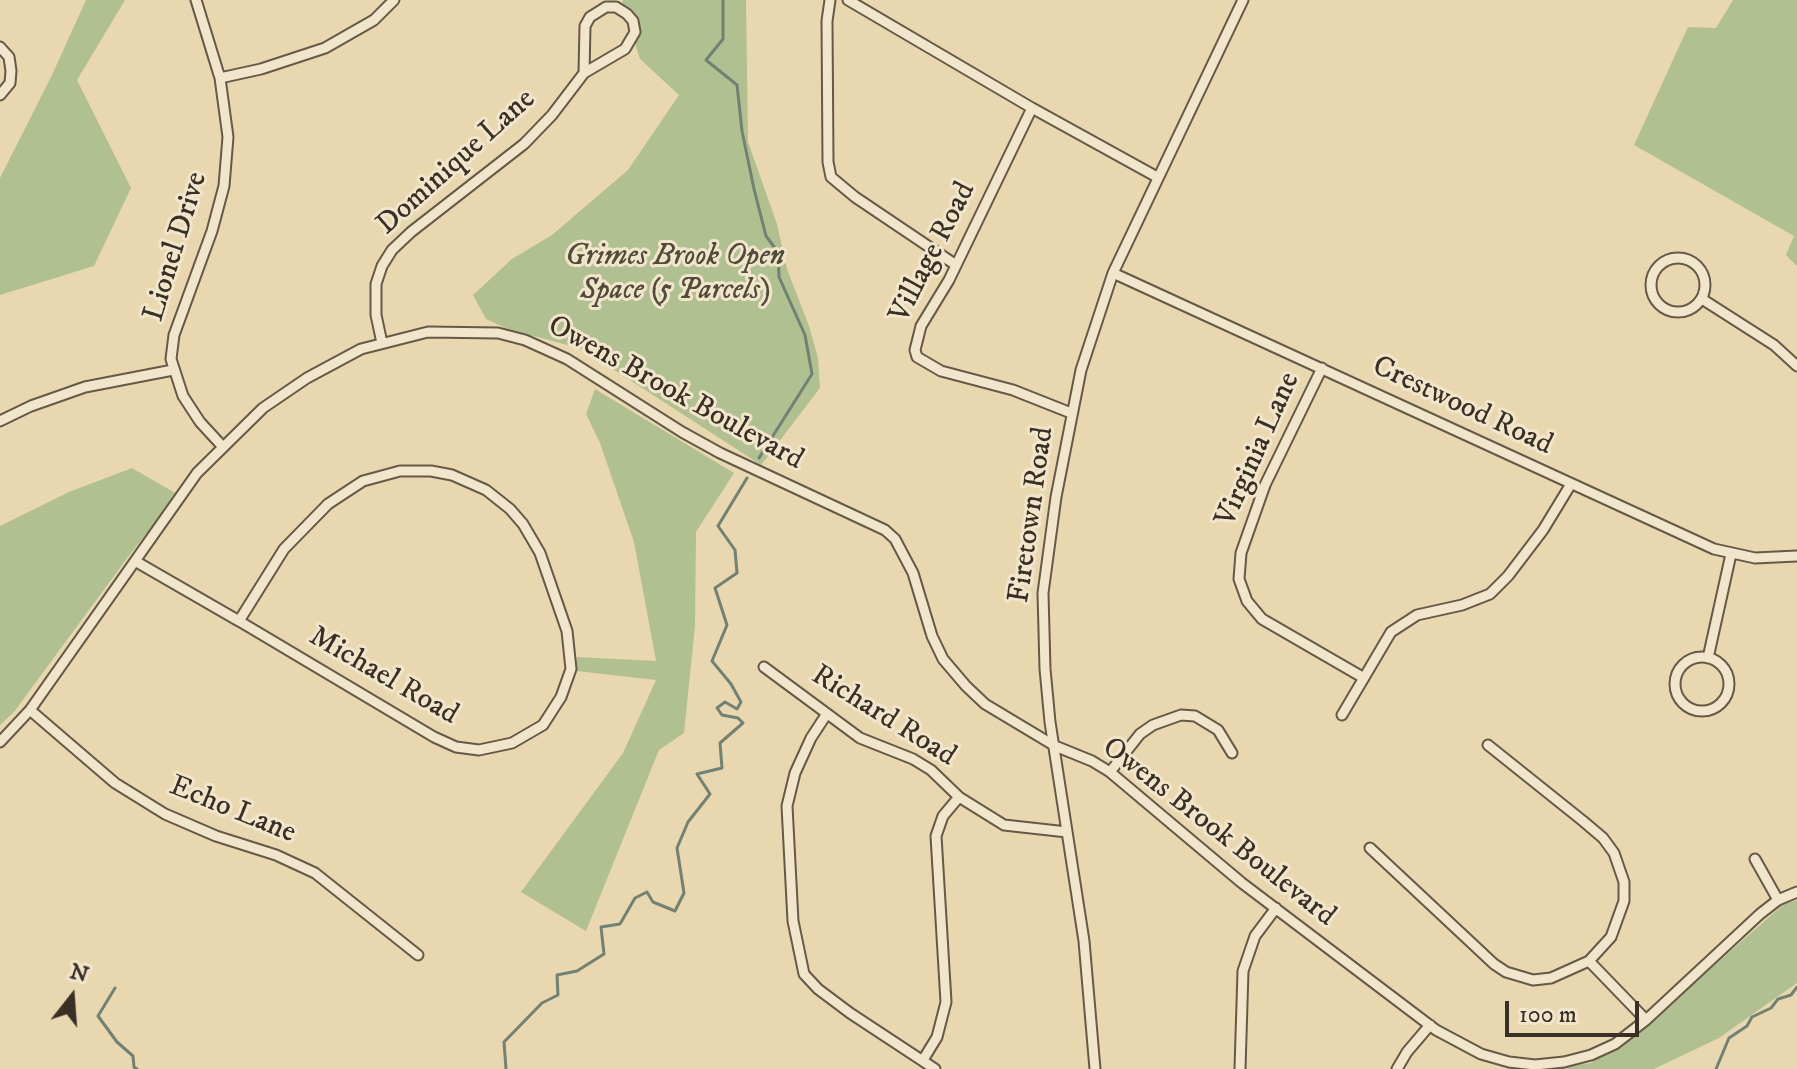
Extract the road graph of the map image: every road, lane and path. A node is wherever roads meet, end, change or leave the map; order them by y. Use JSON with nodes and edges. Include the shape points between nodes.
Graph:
{"nodes":[{"id":1,"x":196,"y":0,"type":"edge"},
{"id":2,"x":394,"y":0,"type":"edge"},
{"id":3,"x":830,"y":0,"type":"edge"},
{"id":4,"x":848,"y":0,"type":"edge"},
{"id":5,"x":1243,"y":0,"type":"edge"},
{"id":6,"x":0,"y":47,"type":"edge"},
{"id":7,"x":584,"y":73,"type":"junction"},
{"id":8,"x":220,"y":78,"type":"junction"},
{"id":9,"x":0,"y":95,"type":"edge"},
{"id":10,"x":1032,"y":108,"type":"junction"},
{"id":11,"x":1157,"y":177,"type":"junction"},
{"id":12,"x":956,"y":265,"type":"junction"},
{"id":13,"x":1113,"y":273,"type":"junction"},
{"id":14,"x":1702,"y":299,"type":"junction"},
{"id":15,"x":382,"y":343,"type":"junction"},
{"id":16,"x":1797,"y":366,"type":"edge"},
{"id":17,"x":1322,"y":368,"type":"junction"},
{"id":18,"x":173,"y":370,"type":"junction"},
{"id":19,"x":1071,"y":413,"type":"junction"},
{"id":20,"x":0,"y":421,"type":"edge"},
{"id":21,"x":223,"y":447,"type":"junction"},
{"id":22,"x":1571,"y":484,"type":"junction"},
{"id":23,"x":1731,"y":554,"type":"junction"},
{"id":24,"x":1797,"y":556,"type":"edge"},
{"id":25,"x":135,"y":561,"type":"junction"},
{"id":26,"x":239,"y":621,"type":"junction"},
{"id":27,"x":1708,"y":658,"type":"junction"},
{"id":28,"x":764,"y":667,"type":"dead end"},
{"id":29,"x":1364,"y":678,"type":"junction"},
{"id":30,"x":30,"y":710,"type":"junction"},
{"id":31,"x":826,"y":715,"type":"junction"},
{"id":32,"x":1342,"y":715,"type":"dead end"},
{"id":33,"x":0,"y":742,"type":"edge"},
{"id":34,"x":1488,"y":745,"type":"dead end"},
{"id":35,"x":1055,"y":746,"type":"junction"},
{"id":36,"x":1232,"y":753,"type":"dead end"},
{"id":37,"x":1110,"y":772,"type":"junction"},
{"id":38,"x":959,"y":797,"type":"junction"},
{"id":39,"x":1067,"y":832,"type":"junction"},
{"id":40,"x":1370,"y":848,"type":"dead end"},
{"id":41,"x":1755,"y":859,"type":"dead end"},
{"id":42,"x":1797,"y":892,"type":"edge"},
{"id":43,"x":1778,"y":900,"type":"junction"},
{"id":44,"x":1276,"y":908,"type":"junction"},
{"id":45,"x":418,"y":955,"type":"dead end"},
{"id":46,"x":1589,"y":961,"type":"junction"},
{"id":47,"x":1646,"y":1020,"type":"junction"},
{"id":48,"x":1430,"y":1025,"type":"junction"},
{"id":49,"x":923,"y":1060,"type":"junction"},
{"id":50,"x":935,"y":1069,"type":"edge"},
{"id":51,"x":1095,"y":1069,"type":"edge"},
{"id":52,"x":1240,"y":1069,"type":"edge"},
{"id":53,"x":1397,"y":1069,"type":"edge"}],
"edges":[{"from":1,"to":8,"type":"street","name":"Lionel Drive"},
{"from":2,"to":8,"type":"street","via":[[374,20],[325,48]]},
{"from":3,"to":12,"type":"street","via":[[831,177]]},
{"from":4,"to":10,"type":"street"},
{"from":5,"to":11,"type":"street","name":"Firetown Road"},
{"from":6,"to":9,"type":"street","via":[[9,57],[11,71],[10,83]]},
{"from":7,"to":7,"type":"street","name":"Dominique Lane","via":[[631,42],[633,21],[616,7],[606,7],[585,26]]},
{"from":7,"to":15,"type":"street","name":"Dominique Lane","via":[[524,144],[392,250],[376,284]]},
{"from":8,"to":18,"type":"street","name":"Lionel Drive","via":[[228,137],[224,186],[174,335]]},
{"from":10,"to":11,"type":"street"},
{"from":10,"to":12,"type":"street","name":"Village Road"},
{"from":11,"to":13,"type":"street","name":"Firetown Road"},
{"from":12,"to":19,"type":"street","name":"Village Road","via":[[921,326],[917,357],[941,371],[1013,390]]},
{"from":13,"to":17,"type":"street","name":"Crestwood Road"},
{"from":13,"to":19,"type":"street","name":"Firetown Road"},
{"from":14,"to":14,"type":"street","via":[[1705,280],[1688,259],[1669,259],[1654,270],[1650,289],[1668,310],[1687,311]]},
{"from":14,"to":16,"type":"street"},
{"from":15,"to":21,"type":"street","name":"Owens Brook Boulevard","via":[[307,378],[263,408]]},
{"from":15,"to":35,"type":"street","name":"Owens Brook Boulevard","via":[[428,332],[498,333],[525,340],[567,359],[720,453],[885,530],[913,573],[943,659],[985,704]]},
{"from":17,"to":22,"type":"street","name":"Crestwood Road"},
{"from":17,"to":29,"type":"street","name":"Virginia Lane","via":[[1265,485],[1241,553],[1239,579],[1247,601],[1262,619]]},
{"from":18,"to":20,"type":"street","via":[[85,387]]},
{"from":18,"to":21,"type":"street","name":"Lionel Drive","via":[[183,396]]},
{"from":19,"to":35,"type":"street","name":"Firetown Road","via":[[1043,593]]},
{"from":21,"to":25,"type":"street","name":"Owens Brook Boulevard","via":[[197,473]]},
{"from":22,"to":23,"type":"street","name":"Crestwood Road"},
{"from":22,"to":29,"type":"street","via":[[1500,586],[1481,600],[1417,615],[1399,625]]},
{"from":23,"to":24,"type":"street","name":"Crestwood Road"},
{"from":23,"to":27,"type":"street"},
{"from":25,"to":26,"type":"street","name":"Michael Road"},
{"from":25,"to":30,"type":"street","name":"Owens Brook Boulevard"},
{"from":26,"to":26,"type":"street","name":"Michael Road","via":[[401,720],[456,747],[479,750],[531,734],[555,709],[571,669],[567,631],[528,532],[486,490],[431,471],[400,471],[363,481],[328,504],[284,549]]},
{"from":27,"to":27,"type":"street","via":[[1727,676],[1727,693],[1716,707],[1699,711],[1678,697],[1675,680],[1691,660]]},
{"from":28,"to":31,"type":"street","name":"Richard Road"},
{"from":29,"to":32,"type":"street"},
{"from":30,"to":33,"type":"street","name":"Owens Brook Boulevard"},
{"from":30,"to":45,"type":"street","name":"Echo Lane","via":[[127,791],[187,825],[315,873]]},
{"from":31,"to":38,"type":"street","name":"Richard Road","via":[[860,738],[931,770]]},
{"from":31,"to":49,"type":"street","via":[[795,773],[787,806],[798,954],[804,974],[818,989]]},
{"from":34,"to":46,"type":"street","via":[[1603,838],[1614,853],[1624,901],[1611,937]]},
{"from":35,"to":37,"type":"street","name":"Owens Brook Boulevard"},
{"from":35,"to":39,"type":"street","name":"Firetown Road"},
{"from":36,"to":37,"type":"street","via":[[1218,730],[1195,716],[1181,715],[1140,734]]},
{"from":37,"to":44,"type":"street","name":"Owens Brook Boulevard"},
{"from":38,"to":39,"type":"street","name":"Richard Road","via":[[1004,825]]},
{"from":38,"to":49,"type":"street","via":[[943,816],[936,836],[946,1002],[937,1037]]},
{"from":39,"to":51,"type":"street","name":"Firetown Road","via":[[1084,941]]},
{"from":40,"to":46,"type":"street","via":[[1506,972],[1533,980],[1551,978]]},
{"from":41,"to":43,"type":"street"},
{"from":42,"to":43,"type":"street","name":"Owens Brook Boulevard"},
{"from":43,"to":47,"type":"street","name":"Owens Brook Boulevard"},
{"from":44,"to":48,"type":"street","name":"Owens Brook Boulevard"},
{"from":44,"to":52,"type":"street","via":[[1255,936],[1243,971]]},
{"from":46,"to":47,"type":"street"},
{"from":47,"to":48,"type":"street","name":"Owens Brook Boulevard","via":[[1591,1055],[1535,1065],[1481,1054]]},
{"from":48,"to":53,"type":"street"},
{"from":49,"to":50,"type":"street"}]}
